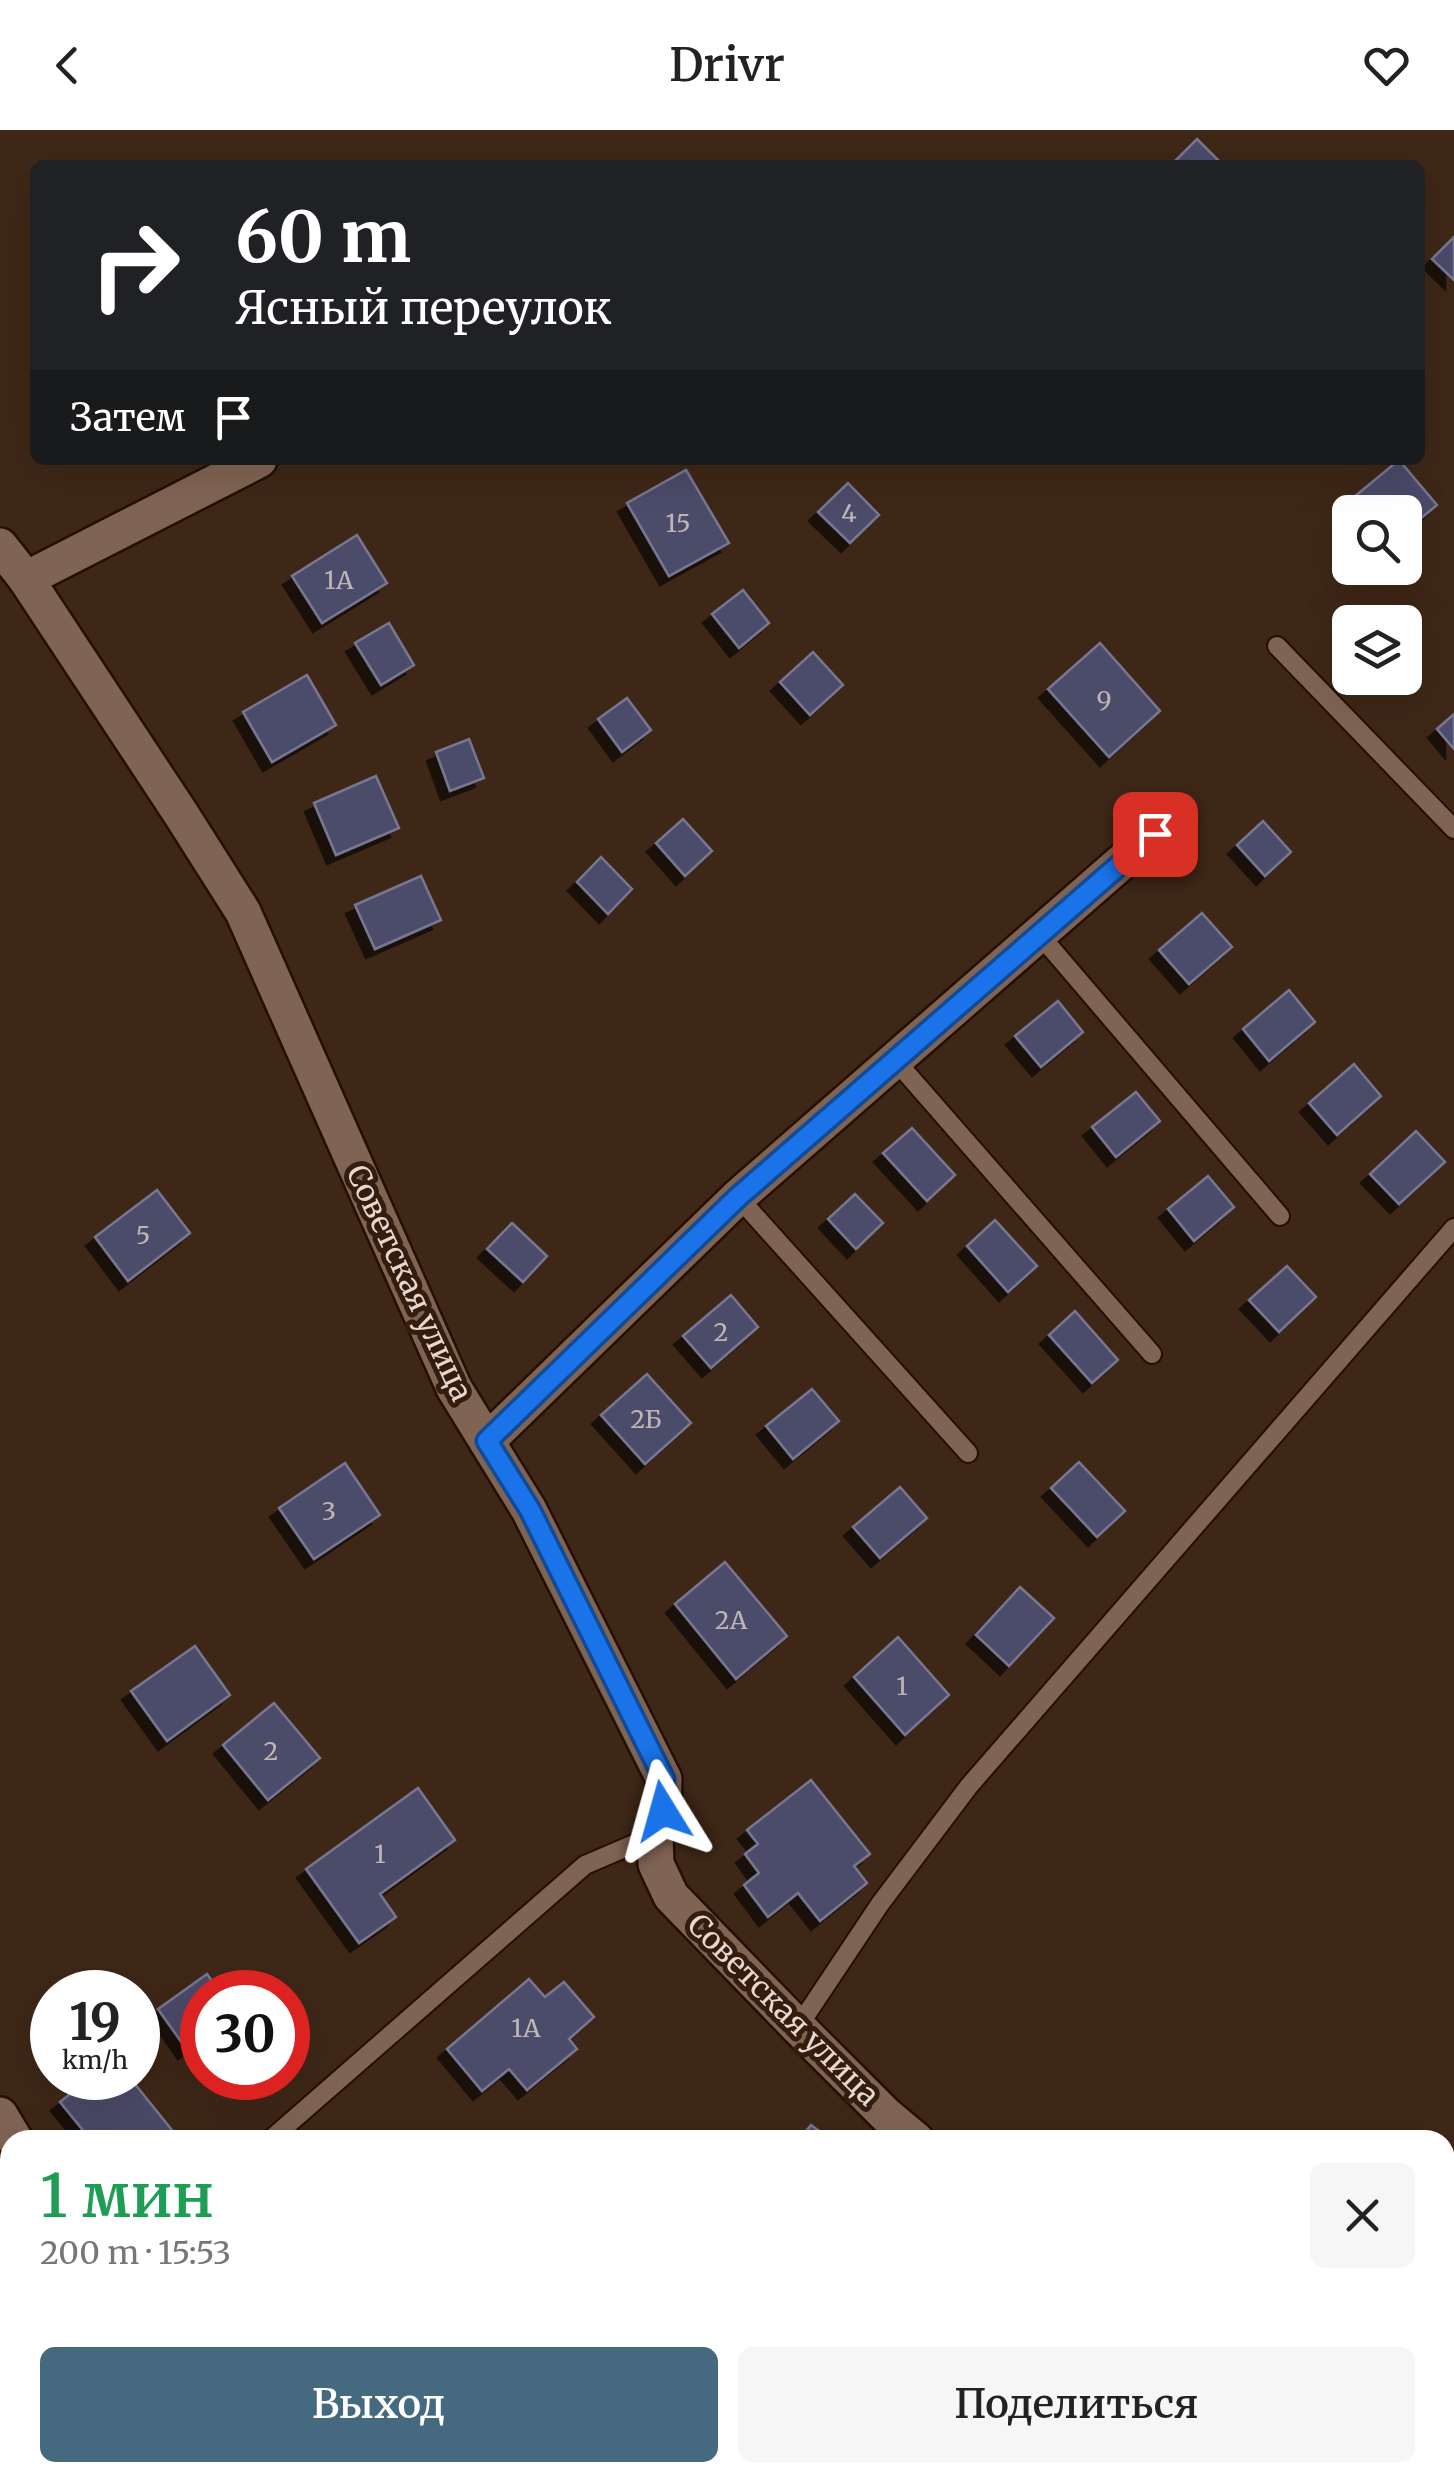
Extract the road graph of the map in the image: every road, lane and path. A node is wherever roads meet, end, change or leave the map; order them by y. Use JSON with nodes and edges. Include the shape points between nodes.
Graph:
{"nodes":[{"id":1,"x":249,"y":465,"type":"edge"},
{"id":2,"x":0,"y":546,"type":"edge"},
{"id":3,"x":26,"y":579,"type":"junction"},
{"id":4,"x":1277,"y":646,"type":"dead end"},
{"id":5,"x":1454,"y":828,"type":"edge"},
{"id":6,"x":1155,"y":834,"type":"dead end"},
{"id":7,"x":1039,"y":934,"type":"junction"},
{"id":8,"x":895,"y":1060,"type":"junction"},
{"id":9,"x":738,"y":1197,"type":"junction"},
{"id":10,"x":1280,"y":1216,"type":"dead end"},
{"id":11,"x":1454,"y":1228,"type":"edge"},
{"id":12,"x":1152,"y":1354,"type":"dead end"},
{"id":13,"x":487,"y":1441,"type":"junction"},
{"id":14,"x":968,"y":1452,"type":"dead end"},
{"id":15,"x":654,"y":1835,"type":"junction"},
{"id":16,"x":798,"y":2027,"type":"junction"},
{"id":17,"x":281,"y":2130,"type":"edge"},
{"id":18,"x":906,"y":2130,"type":"edge"}],
"edges":[{"from":1,"to":3,"type":"street"},
{"from":2,"to":3,"type":"street","name":"Советская улица"},
{"from":3,"to":13,"type":"street","name":"Советская улица","via":[[243,912],[454,1388]]},
{"from":4,"to":5,"type":"lane"},
{"from":6,"to":7,"type":"street"},
{"from":7,"to":8,"type":"street"},
{"from":7,"to":10,"type":"lane"},
{"from":8,"to":9,"type":"street"},
{"from":8,"to":12,"type":"lane"},
{"from":9,"to":13,"type":"street"},
{"from":9,"to":14,"type":"lane"},
{"from":11,"to":16,"type":"lane","via":[[969,1786]]},
{"from":13,"to":15,"type":"street","name":"Советская улица","via":[[530,1510],[664,1779]]},
{"from":15,"to":16,"type":"street","name":"Советская улица","via":[[656,1864],[671,1896]]},
{"from":15,"to":17,"type":"lane","via":[[585,1866]]},
{"from":16,"to":18,"type":"street","name":"Советская улица"}]}
